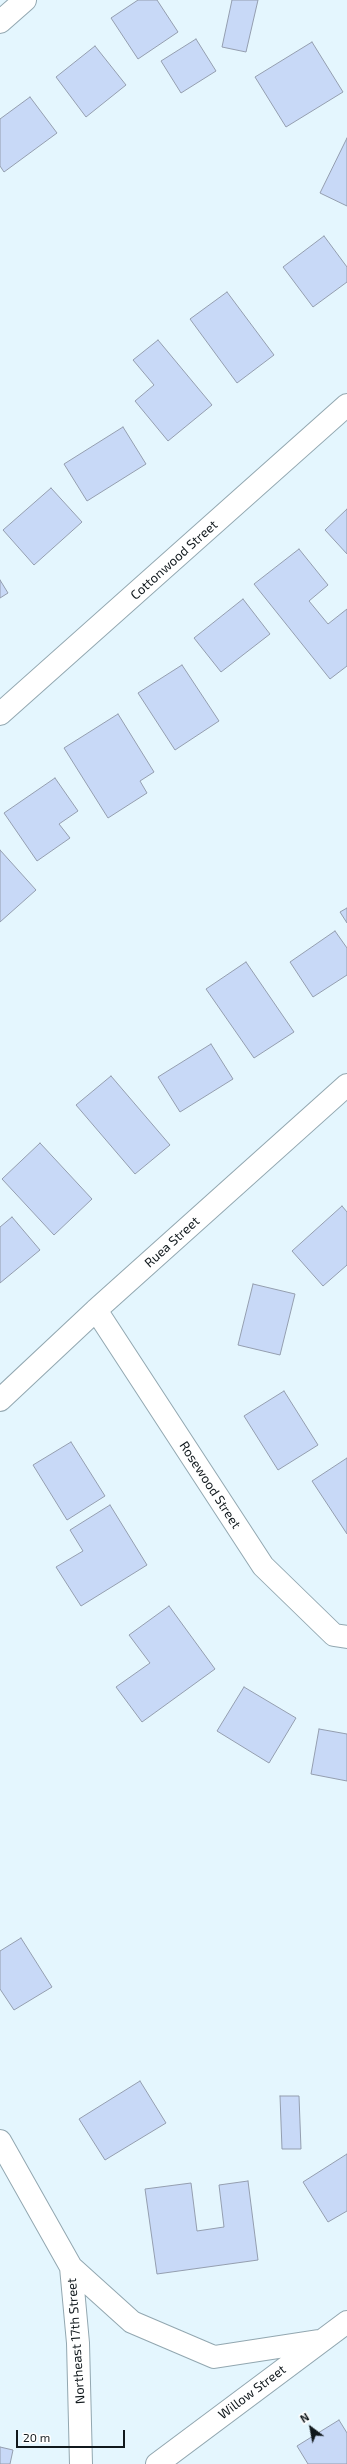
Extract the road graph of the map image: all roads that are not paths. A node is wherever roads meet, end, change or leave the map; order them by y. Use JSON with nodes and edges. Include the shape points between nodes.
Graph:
{"nodes":[{"id":1,"x":25,"y":0,"type":"edge"},
{"id":2,"x":0,"y":22,"type":"edge"},
{"id":3,"x":347,"y":405,"type":"edge"},
{"id":4,"x":0,"y":714,"type":"edge"},
{"id":5,"x":347,"y":1085,"type":"edge"},
{"id":6,"x":96,"y":1310,"type":"junction"},
{"id":7,"x":0,"y":1400,"type":"edge"},
{"id":8,"x":347,"y":1638,"type":"edge"},
{"id":9,"x":0,"y":2141,"type":"edge"},
{"id":10,"x":71,"y":2267,"type":"junction"},
{"id":11,"x":347,"y":2322,"type":"edge"},
{"id":12,"x":318,"y":2341,"type":"junction"},
{"id":13,"x":81,"y":2464,"type":"edge"},
{"id":14,"x":157,"y":2464,"type":"edge"}],
"edges":[{"from":1,"to":2,"type":"street"},
{"from":3,"to":4,"type":"street","name":"Cottonwood Street"},
{"from":5,"to":6,"type":"street","name":"Ruea Street"},
{"from":6,"to":7,"type":"street","name":"Ruea Street"},
{"from":6,"to":8,"type":"street","name":"Rosewood Street","via":[[263,1566],[334,1635]]},
{"from":9,"to":10,"type":"street","name":"Northeast 17th Street"},
{"from":10,"to":12,"type":"street","via":[[132,2322],[214,2357]]},
{"from":10,"to":13,"type":"street","name":"Northeast 17th Street","via":[[78,2343]]},
{"from":11,"to":12,"type":"street","name":"Willow Street"},
{"from":12,"to":14,"type":"street","name":"Willow Street"}]}
